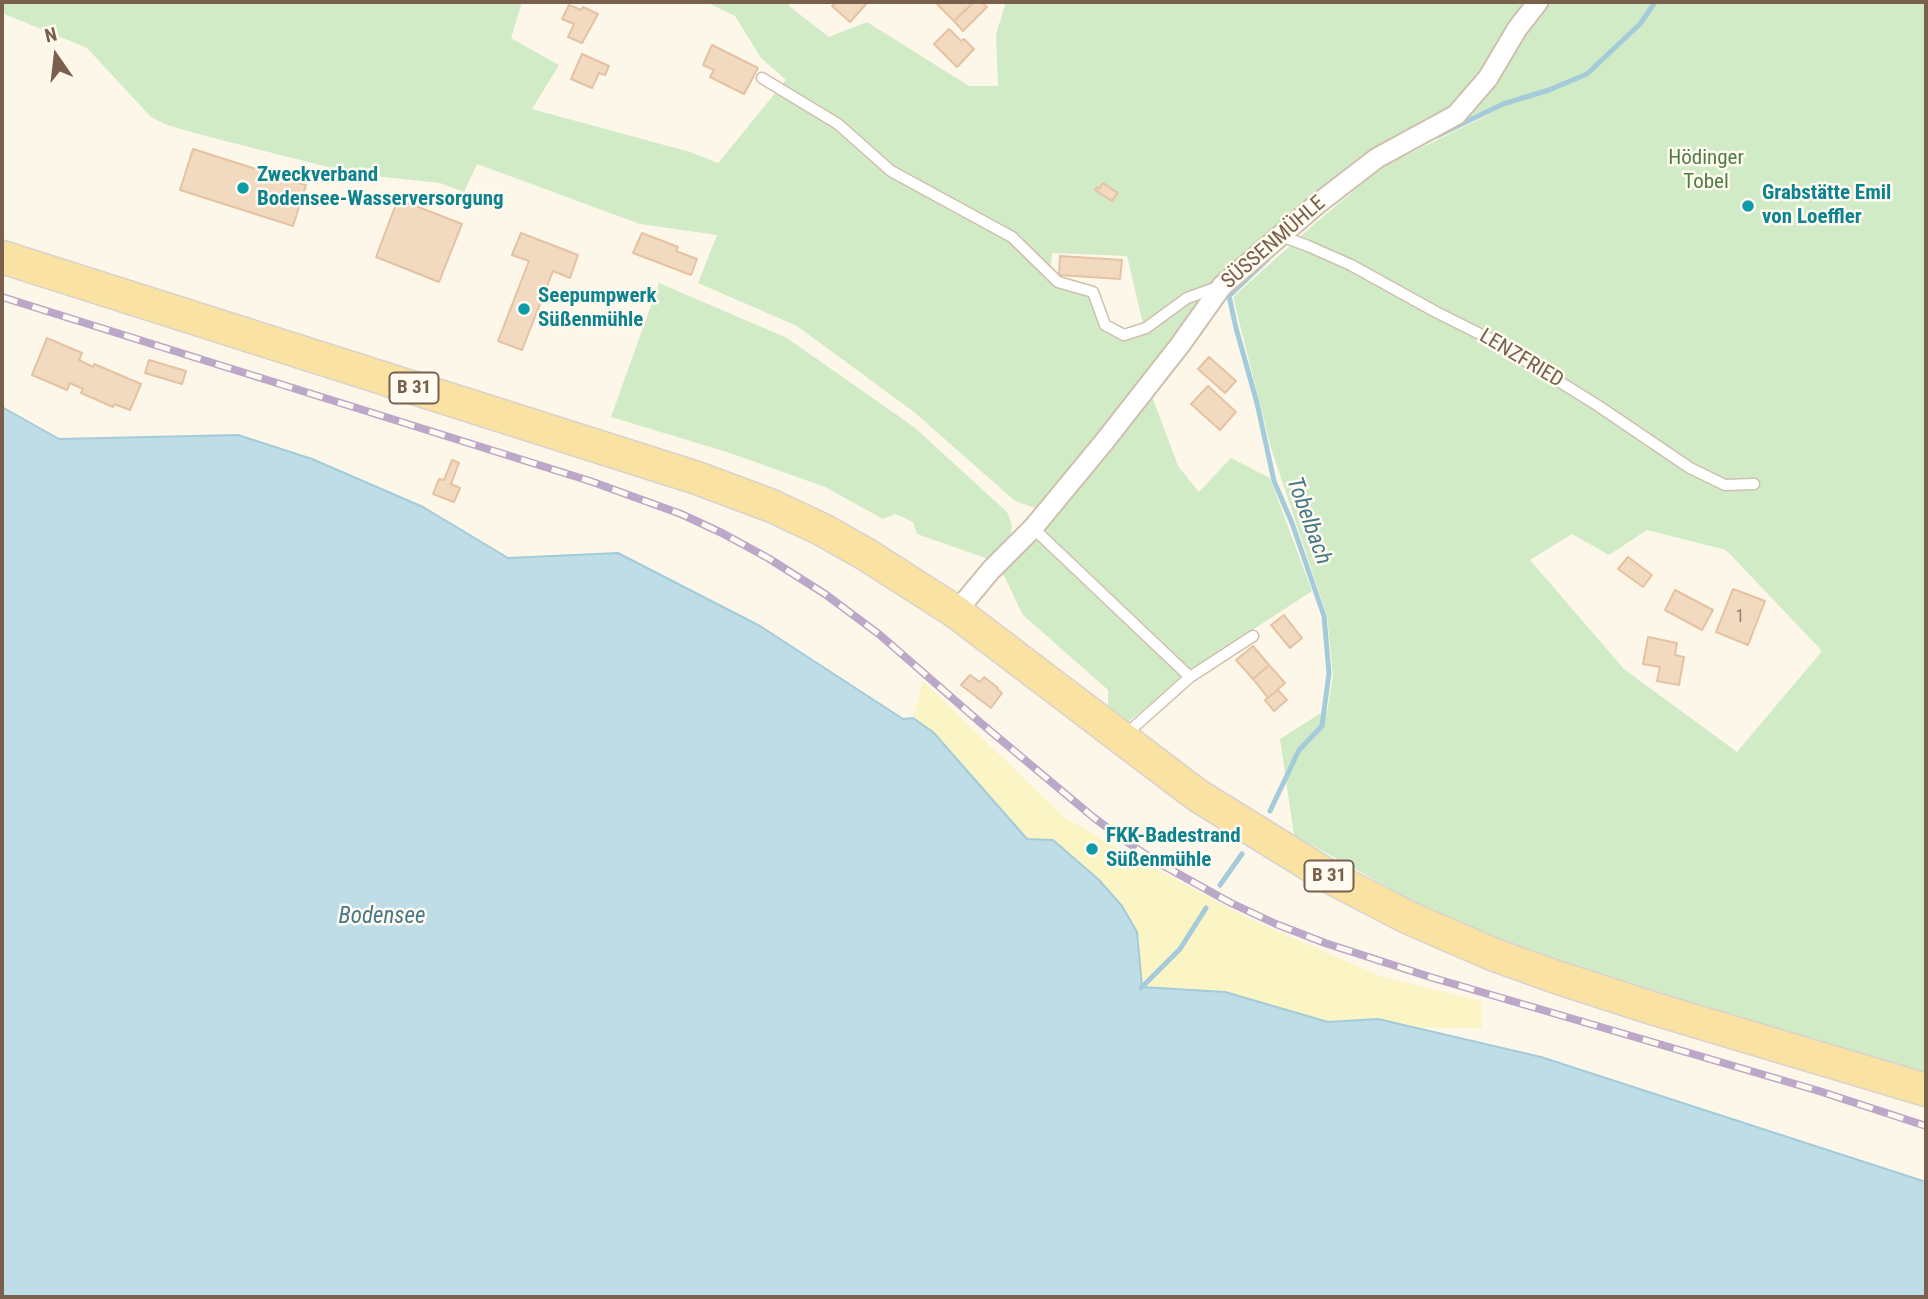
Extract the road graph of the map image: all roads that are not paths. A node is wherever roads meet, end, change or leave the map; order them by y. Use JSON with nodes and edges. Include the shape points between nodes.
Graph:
{"nodes":[{"id":1,"x":1537,"y":2,"type":"edge"},
{"id":2,"x":762,"y":78,"type":"dead end"},
{"id":3,"x":1281,"y":236,"type":"junction"},
{"id":4,"x":2,"y":257,"type":"edge"},
{"id":5,"x":1222,"y":286,"type":"junction"},
{"id":6,"x":1754,"y":484,"type":"dead end"},
{"id":7,"x":1034,"y":528,"type":"junction"},
{"id":8,"x":956,"y":612,"type":"junction"},
{"id":9,"x":1253,"y":636,"type":"dead end"},
{"id":10,"x":1190,"y":677,"type":"junction"},
{"id":11,"x":1122,"y":738,"type":"junction"},
{"id":12,"x":1926,"y":1090,"type":"edge"}],
"edges":[{"from":1,"to":3,"type":"street","name":"SÜSSENMÜHLE","via":[[1488,78],[1456,116],[1377,158]]},
{"from":2,"to":5,"type":"lane","via":[[838,124],[891,171],[1012,237],[1058,282],[1093,292],[1105,325],[1124,335],[1146,328],[1187,298]]},
{"from":3,"to":5,"type":"street","name":"SÜSSENMÜHLE"},
{"from":3,"to":6,"type":"lane","name":"LENZFRIED","via":[[1351,265],[1494,341],[1690,468],[1725,485]]},
{"from":4,"to":8,"type":"main road","number":"B 31","via":[[772,506],[867,555]]},
{"from":5,"to":7,"type":"street","name":"SÜSSENMÜHLE"},
{"from":7,"to":8,"type":"street","name":"SÜSSENMÜHLE"},
{"from":7,"to":10,"type":"lane"},
{"from":8,"to":11,"type":"main road","number":"B 31"},
{"from":9,"to":10,"type":"lane"},
{"from":10,"to":11,"type":"lane"},
{"from":11,"to":12,"type":"main road","number":"B 31","via":[[1197,794],[1328,876],[1480,949],[1656,1009]]}]}
